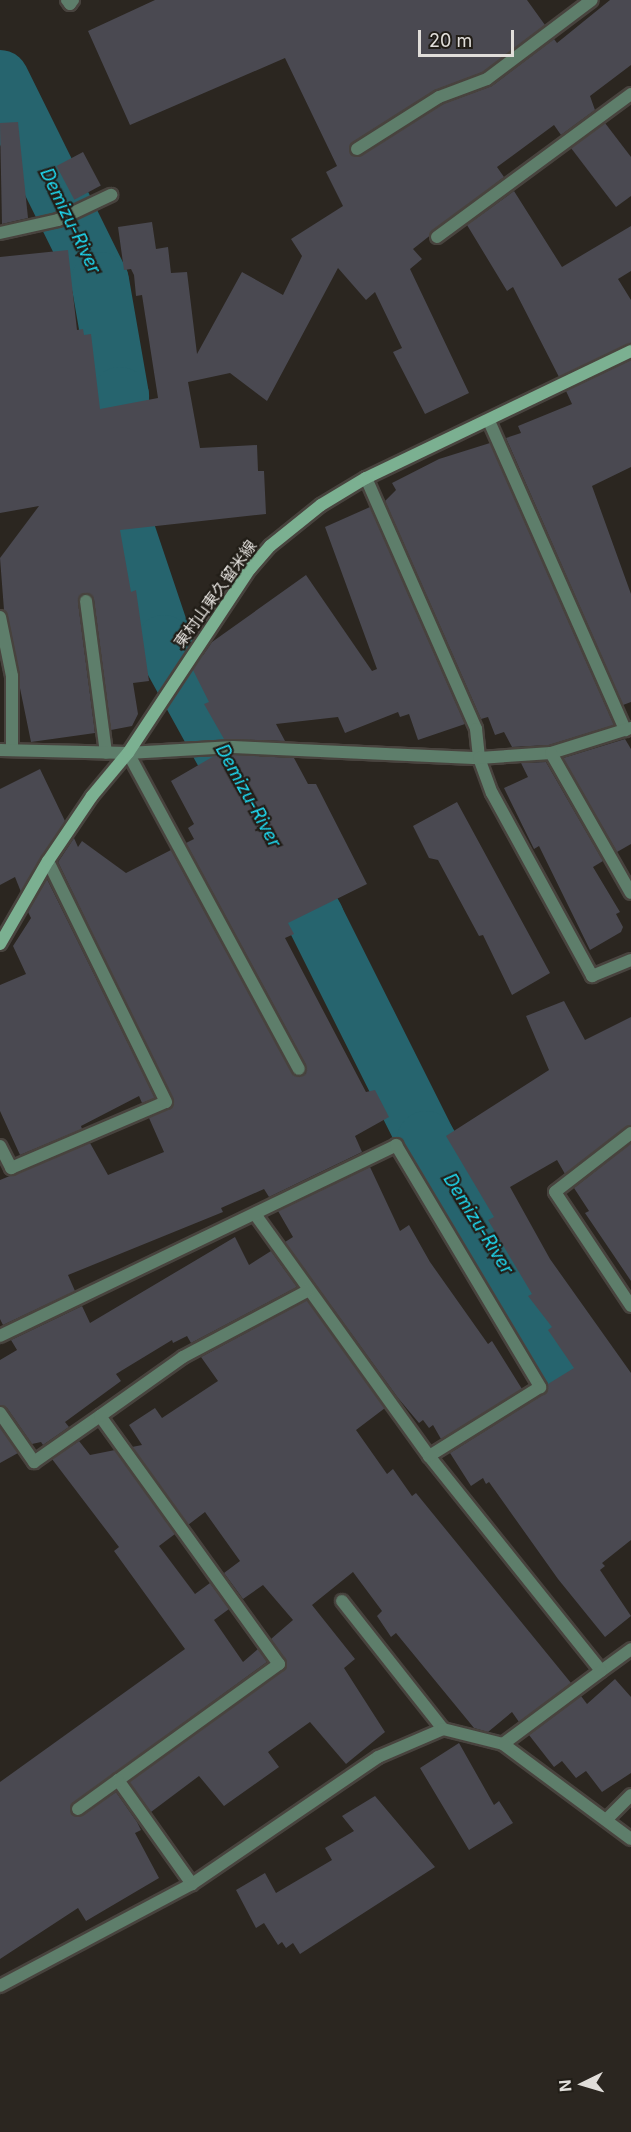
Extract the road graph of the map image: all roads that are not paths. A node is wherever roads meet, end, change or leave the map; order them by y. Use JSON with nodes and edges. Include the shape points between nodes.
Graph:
{"nodes":[{"id":1,"x":67,"y":0,"type":"edge"},
{"id":2,"x":73,"y":0,"type":"edge"},
{"id":3,"x":592,"y":0,"type":"edge"},
{"id":4,"x":631,"y":94,"type":"edge"},
{"id":5,"x":357,"y":149,"type":"dead end"},
{"id":6,"x":111,"y":195,"type":"dead end"},
{"id":7,"x":0,"y":233,"type":"edge"},
{"id":8,"x":437,"y":237,"type":"dead end"},
{"id":9,"x":631,"y":351,"type":"edge"},
{"id":10,"x":489,"y":421,"type":"junction"},
{"id":11,"x":366,"y":478,"type":"junction"},
{"id":12,"x":86,"y":601,"type":"dead end"},
{"id":13,"x":0,"y":617,"type":"edge"},
{"id":14,"x":628,"y":729,"type":"edge"},
{"id":15,"x":6,"y":750,"type":"edge"},
{"id":16,"x":106,"y":753,"type":"junction"},
{"id":17,"x":128,"y":753,"type":"junction"},
{"id":18,"x":551,"y":753,"type":"junction"},
{"id":19,"x":479,"y":758,"type":"junction"},
{"id":20,"x":48,"y":861,"type":"junction"},
{"id":21,"x":631,"y":893,"type":"edge"},
{"id":22,"x":0,"y":944,"type":"edge"},
{"id":23,"x":631,"y":960,"type":"edge"},
{"id":24,"x":299,"y":1069,"type":"dead end"},
{"id":25,"x":631,"y":1133,"type":"edge"},
{"id":26,"x":0,"y":1146,"type":"edge"},
{"id":27,"x":255,"y":1214,"type":"junction"},
{"id":28,"x":307,"y":1291,"type":"junction"},
{"id":29,"x":631,"y":1306,"type":"edge"},
{"id":30,"x":0,"y":1336,"type":"edge"},
{"id":31,"x":0,"y":1413,"type":"edge"},
{"id":32,"x":100,"y":1416,"type":"junction"},
{"id":33,"x":429,"y":1456,"type":"junction"},
{"id":34,"x":342,"y":1601,"type":"dead end"},
{"id":35,"x":631,"y":1649,"type":"edge"},
{"id":36,"x":602,"y":1671,"type":"junction"},
{"id":37,"x":443,"y":1729,"type":"junction"},
{"id":38,"x":503,"y":1744,"type":"junction"},
{"id":39,"x":118,"y":1780,"type":"junction"},
{"id":40,"x":631,"y":1795,"type":"edge"},
{"id":41,"x":78,"y":1809,"type":"dead end"},
{"id":42,"x":607,"y":1819,"type":"junction"},
{"id":43,"x":631,"y":1839,"type":"edge"},
{"id":44,"x":192,"y":1884,"type":"junction"},
{"id":45,"x":0,"y":1986,"type":"edge"}],
"edges":[{"from":1,"to":2,"type":"street","via":[[70,4]]},
{"from":3,"to":5,"type":"street","via":[[487,79],[439,97]]},
{"from":4,"to":8,"type":"street"},
{"from":6,"to":7,"type":"street","via":[[58,220]]},
{"from":9,"to":10,"type":"main road","name":"東村山東久留米線"},
{"from":10,"to":11,"type":"main road","name":"東村山東久留米線"},
{"from":10,"to":14,"type":"street"},
{"from":11,"to":17,"type":"main road","name":"東村山東久留米線","via":[[321,505],[270,546],[197,646]]},
{"from":11,"to":19,"type":"street","via":[[476,729]]},
{"from":12,"to":16,"type":"street"},
{"from":13,"to":15,"type":"street","via":[[12,676]]},
{"from":14,"to":18,"type":"street"},
{"from":15,"to":16,"type":"street"},
{"from":16,"to":17,"type":"street"},
{"from":17,"to":19,"type":"street","via":[[233,747]]},
{"from":17,"to":20,"type":"main road","name":"東村山東久留米線","via":[[92,796]]},
{"from":17,"to":24,"type":"street"},
{"from":18,"to":19,"type":"street"},
{"from":18,"to":21,"type":"street"},
{"from":19,"to":23,"type":"street","via":[[492,793],[592,976]]},
{"from":20,"to":22,"type":"main road","name":"東村山東久留米線"},
{"from":20,"to":26,"type":"street","via":[[166,1102],[11,1168]]},
{"from":25,"to":29,"type":"street","via":[[555,1192]]},
{"from":27,"to":28,"type":"street"},
{"from":27,"to":30,"type":"street"},
{"from":27,"to":33,"type":"street","via":[[396,1145],[540,1387]]},
{"from":28,"to":32,"type":"street","via":[[183,1357]]},
{"from":28,"to":33,"type":"street"},
{"from":31,"to":32,"type":"street","via":[[34,1462]]},
{"from":32,"to":39,"type":"street","via":[[279,1664]]},
{"from":33,"to":36,"type":"street"},
{"from":34,"to":37,"type":"street"},
{"from":35,"to":36,"type":"street"},
{"from":36,"to":38,"type":"street"},
{"from":37,"to":38,"type":"street"},
{"from":37,"to":44,"type":"street","via":[[378,1757]]},
{"from":38,"to":42,"type":"street"},
{"from":39,"to":41,"type":"street"},
{"from":39,"to":44,"type":"street"},
{"from":40,"to":42,"type":"street"},
{"from":42,"to":43,"type":"street"},
{"from":44,"to":45,"type":"street"}]}
